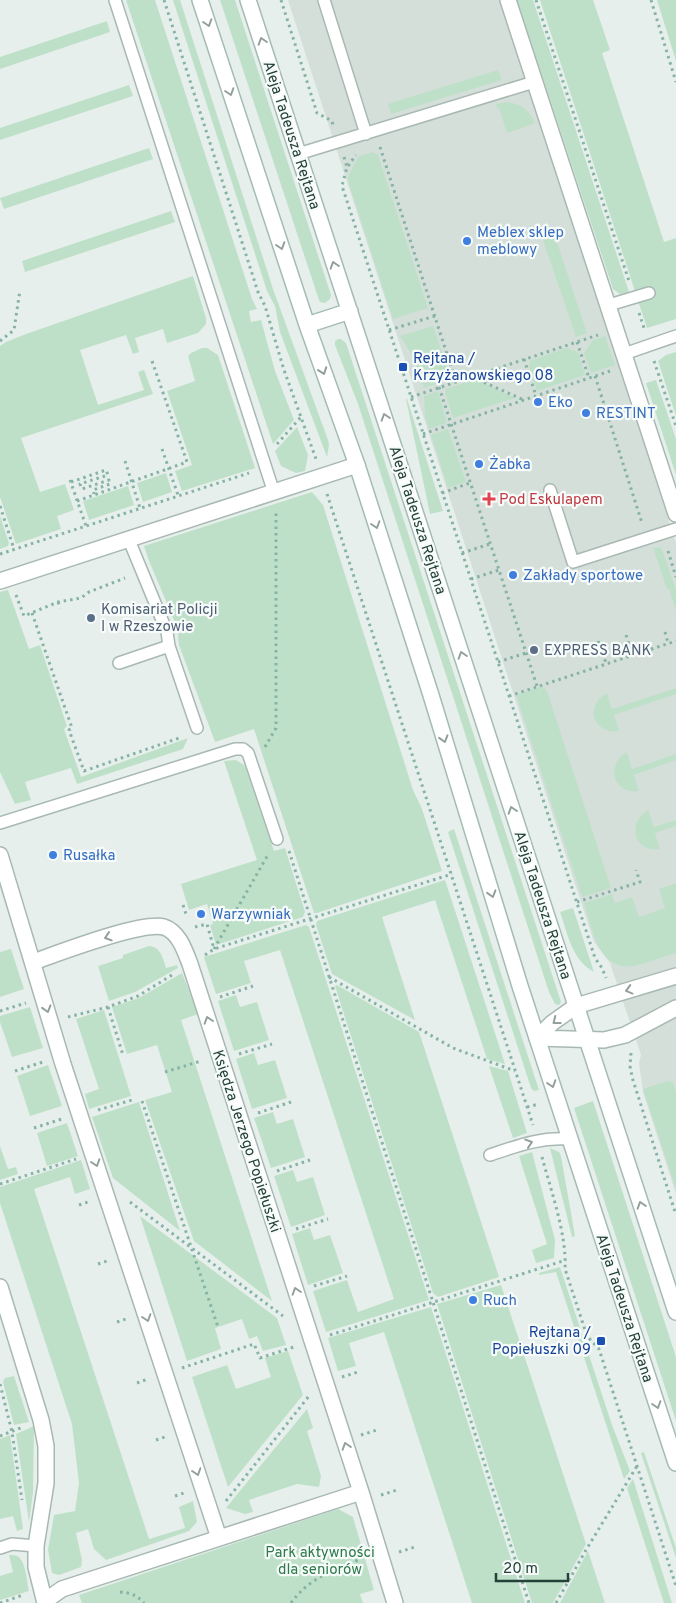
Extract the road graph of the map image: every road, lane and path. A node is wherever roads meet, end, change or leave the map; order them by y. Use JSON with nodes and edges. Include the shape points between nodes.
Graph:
{"nodes":[{"id":1,"x":115,"y":0,"type":"edge"},
{"id":2,"x":164,"y":0,"type":"edge"},
{"id":3,"x":200,"y":0,"type":"edge"},
{"id":4,"x":248,"y":0,"type":"edge"},
{"id":5,"x":281,"y":0,"type":"edge"},
{"id":6,"x":324,"y":0,"type":"edge"},
{"id":7,"x":508,"y":0,"type":"edge"},
{"id":8,"x":536,"y":0,"type":"edge"},
{"id":9,"x":651,"y":0,"type":"edge"},
{"id":10,"x":534,"y":82,"type":"junction"},
{"id":11,"x":676,"y":82,"type":"edge"},
{"id":12,"x":370,"y":132,"type":"junction"},
{"id":13,"x":339,"y":142,"type":"junction"},
{"id":14,"x":298,"y":154,"type":"junction"},
{"id":15,"x":20,"y":290,"type":"dead end"},
{"id":16,"x":649,"y":293,"type":"dead end"},
{"id":17,"x":634,"y":297,"type":"junction"},
{"id":18,"x":609,"y":305,"type":"junction"},
{"id":19,"x":350,"y":311,"type":"junction"},
{"id":20,"x":435,"y":316,"type":"junction"},
{"id":21,"x":307,"y":325,"type":"junction"},
{"id":22,"x":616,"y":329,"type":"junction"},
{"id":23,"x":389,"y":330,"type":"junction"},
{"id":24,"x":676,"y":336,"type":"edge"},
{"id":25,"x":0,"y":342,"type":"edge"},
{"id":26,"x":577,"y":342,"type":"junction"},
{"id":27,"x":649,"y":345,"type":"junction"},
{"id":28,"x":151,"y":358,"type":"dead end"},
{"id":29,"x":524,"y":359,"type":"junction"},
{"id":30,"x":626,"y":359,"type":"junction"},
{"id":31,"x":472,"y":376,"type":"junction"},
{"id":32,"x":595,"y":376,"type":"junction"},
{"id":33,"x":589,"y":378,"type":"junction"},
{"id":34,"x":456,"y":382,"type":"junction"},
{"id":35,"x":439,"y":387,"type":"junction"},
{"id":36,"x":536,"y":396,"type":"junction"},
{"id":37,"x":411,"y":397,"type":"junction"},
{"id":38,"x":524,"y":400,"type":"junction"},
{"id":39,"x":302,"y":417,"type":"junction"},
{"id":40,"x":452,"y":425,"type":"junction"},
{"id":41,"x":676,"y":426,"type":"edge"},
{"id":42,"x":423,"y":434,"type":"junction"},
{"id":43,"x":162,"y":449,"type":"dead end"},
{"id":44,"x":125,"y":462,"type":"dead end"},
{"id":45,"x":357,"y":465,"type":"junction"},
{"id":46,"x":317,"y":466,"type":"dead end"},
{"id":47,"x":265,"y":467,"type":"junction"},
{"id":48,"x":169,"y":469,"type":"junction"},
{"id":49,"x":132,"y":481,"type":"junction"},
{"id":50,"x":470,"y":483,"type":"junction"},
{"id":51,"x":324,"y":489,"type":"dead end"},
{"id":52,"x":550,"y":490,"type":"dead end"},
{"id":53,"x":274,"y":493,"type":"junction"},
{"id":54,"x":442,"y":493,"type":"junction"},
{"id":55,"x":94,"y":494,"type":"junction"},
{"id":56,"x":178,"y":496,"type":"junction"},
{"id":57,"x":77,"y":500,"type":"junction"},
{"id":58,"x":0,"y":506,"type":"edge"},
{"id":59,"x":140,"y":508,"type":"junction"},
{"id":60,"x":676,"y":514,"type":"edge"},
{"id":61,"x":86,"y":526,"type":"junction"},
{"id":62,"x":676,"y":529,"type":"edge"},
{"id":63,"x":647,"y":538,"type":"junction"},
{"id":64,"x":130,"y":540,"type":"junction"},
{"id":65,"x":490,"y":544,"type":"junction"},
{"id":66,"x":14,"y":549,"type":"junction"},
{"id":67,"x":462,"y":553,"type":"junction"},
{"id":68,"x":0,"y":554,"type":"edge"},
{"id":69,"x":499,"y":570,"type":"junction"},
{"id":70,"x":142,"y":571,"type":"junction"},
{"id":71,"x":676,"y":576,"type":"edge"},
{"id":72,"x":471,"y":579,"type":"junction"},
{"id":73,"x":5,"y":580,"type":"edge"},
{"id":74,"x":58,"y":602,"type":"junction"},
{"id":75,"x":61,"y":608,"type":"dead end"},
{"id":76,"x":32,"y":613,"type":"junction"},
{"id":77,"x":665,"y":632,"type":"dead end"},
{"id":78,"x":626,"y":635,"type":"dead end"},
{"id":79,"x":598,"y":640,"type":"dead end"},
{"id":80,"x":676,"y":640,"type":"edge"},
{"id":81,"x":668,"y":643,"type":"junction"},
{"id":82,"x":169,"y":646,"type":"junction"},
{"id":83,"x":526,"y":653,"type":"junction"},
{"id":84,"x":632,"y":655,"type":"junction"},
{"id":85,"x":498,"y":662,"type":"junction"},
{"id":86,"x":606,"y":663,"type":"junction"},
{"id":87,"x":119,"y":664,"type":"dead end"},
{"id":88,"x":537,"y":686,"type":"junction"},
{"id":89,"x":509,"y":696,"type":"junction"},
{"id":90,"x":197,"y":728,"type":"joint"},
{"id":91,"x":253,"y":767,"type":"junction"},
{"id":92,"x":0,"y":823,"type":"edge"},
{"id":93,"x":277,"y":839,"type":"junction"},
{"id":94,"x":0,"y":855,"type":"edge"},
{"id":95,"x":636,"y":870,"type":"dead end"},
{"id":96,"x":452,"y":874,"type":"junction"},
{"id":97,"x":577,"y":902,"type":"junction"},
{"id":98,"x":183,"y":905,"type":"dead end"},
{"id":99,"x":310,"y":919,"type":"junction"},
{"id":100,"x":188,"y":921,"type":"dead end"},
{"id":101,"x":191,"y":929,"type":"dead end"},
{"id":102,"x":214,"y":949,"type":"junction"},
{"id":103,"x":33,"y":962,"type":"junction"},
{"id":104,"x":190,"y":964,"type":"junction"},
{"id":105,"x":605,"y":976,"type":"dead end"},
{"id":106,"x":676,"y":976,"type":"edge"},
{"id":107,"x":328,"y":977,"type":"junction"},
{"id":108,"x":253,"y":986,"type":"dead end"},
{"id":109,"x":214,"y":999,"type":"dead end"},
{"id":110,"x":31,"y":1001,"type":"dead end"},
{"id":111,"x":576,"y":1006,"type":"junction"},
{"id":112,"x":108,"y":1007,"type":"junction"},
{"id":113,"x":676,"y":1008,"type":"edge"},
{"id":114,"x":0,"y":1011,"type":"edge"},
{"id":115,"x":50,"y":1021,"type":"junction"},
{"id":116,"x":537,"y":1038,"type":"junction"},
{"id":117,"x":587,"y":1040,"type":"junction"},
{"id":118,"x":272,"y":1044,"type":"dead end"},
{"id":119,"x":631,"y":1054,"type":"dead end"},
{"id":120,"x":123,"y":1055,"type":"dead end"},
{"id":121,"x":226,"y":1056,"type":"junction"},
{"id":122,"x":51,"y":1059,"type":"dead end"},
{"id":123,"x":15,"y":1071,"type":"dead end"},
{"id":124,"x":515,"y":1071,"type":"junction"},
{"id":125,"x":165,"y":1072,"type":"dead end"},
{"id":126,"x":632,"y":1077,"type":"junction"},
{"id":127,"x":626,"y":1078,"type":"dead end"},
{"id":128,"x":132,"y":1100,"type":"dead end"},
{"id":129,"x":142,"y":1101,"type":"dead end"},
{"id":130,"x":291,"y":1102,"type":"dead end"},
{"id":131,"x":544,"y":1103,"type":"dead end"},
{"id":132,"x":527,"y":1107,"type":"junction"},
{"id":133,"x":251,"y":1115,"type":"dead end"},
{"id":134,"x":75,"y":1116,"type":"junction"},
{"id":135,"x":34,"y":1128,"type":"dead end"},
{"id":136,"x":534,"y":1131,"type":"dead end"},
{"id":137,"x":569,"y":1139,"type":"junction"},
{"id":138,"x":540,"y":1150,"type":"dead end"},
{"id":139,"x":490,"y":1155,"type":"dead end"},
{"id":140,"x":83,"y":1157,"type":"dead end"},
{"id":141,"x":310,"y":1160,"type":"dead end"},
{"id":142,"x":270,"y":1173,"type":"dead end"},
{"id":143,"x":0,"y":1184,"type":"edge"},
{"id":144,"x":106,"y":1195,"type":"junction"},
{"id":145,"x":676,"y":1215,"type":"edge"},
{"id":146,"x":328,"y":1219,"type":"dead end"},
{"id":147,"x":289,"y":1231,"type":"dead end"},
{"id":148,"x":191,"y":1248,"type":"junction"},
{"id":149,"x":566,"y":1260,"type":"junction"},
{"id":150,"x":347,"y":1276,"type":"dead end"},
{"id":151,"x":0,"y":1287,"type":"edge"},
{"id":152,"x":308,"y":1288,"type":"dead end"},
{"id":153,"x":434,"y":1303,"type":"junction"},
{"id":154,"x":676,"y":1312,"type":"edge"},
{"id":155,"x":218,"y":1327,"type":"dead end"},
{"id":156,"x":311,"y":1337,"type":"junction"},
{"id":157,"x":358,"y":1372,"type":"dead end"},
{"id":158,"x":164,"y":1374,"type":"junction"},
{"id":159,"x":337,"y":1379,"type":"dead end"},
{"id":160,"x":0,"y":1384,"type":"edge"},
{"id":161,"x":377,"y":1430,"type":"dead end"},
{"id":162,"x":356,"y":1437,"type":"dead end"},
{"id":163,"x":676,"y":1464,"type":"edge"},
{"id":164,"x":638,"y":1466,"type":"junction"},
{"id":165,"x":397,"y":1490,"type":"dead end"},
{"id":166,"x":368,"y":1495,"type":"junction"},
{"id":167,"x":22,"y":1500,"type":"dead end"},
{"id":168,"x":219,"y":1538,"type":"junction"},
{"id":169,"x":36,"y":1546,"type":"junction"},
{"id":170,"x":415,"y":1547,"type":"dead end"},
{"id":171,"x":0,"y":1548,"type":"edge"},
{"id":172,"x":386,"y":1554,"type":"junction"},
{"id":173,"x":676,"y":1586,"type":"edge"},
{"id":174,"x":43,"y":1597,"type":"edge"},
{"id":175,"x":3,"y":1603,"type":"edge"},
{"id":176,"x":291,"y":1603,"type":"edge"},
{"id":177,"x":395,"y":1603,"type":"edge"},
{"id":178,"x":529,"y":1603,"type":"edge"},
{"id":179,"x":556,"y":1603,"type":"edge"}],
"edges":[{"from":1,"to":47,"type":"lane"},
{"from":2,"to":39,"type":"path"},
{"from":3,"to":21,"type":"street","name":"Aleja Tadeusza Rejtana","one_way":true},
{"from":14,"to":4,"type":"street","name":"Aleja Tadeusza Rejtana","one_way":true},
{"from":5,"to":13,"type":"path","via":[[317,113],[332,121]]},
{"from":6,"to":12,"type":"lane"},
{"from":7,"to":10,"type":"street"},
{"from":8,"to":17,"type":"path"},
{"from":9,"to":11,"type":"path"},
{"from":10,"to":12,"type":"lane"},
{"from":10,"to":18,"type":"street"},
{"from":12,"to":13,"type":"lane"},
{"from":12,"to":20,"type":"path"},
{"from":13,"to":14,"type":"lane"},
{"from":13,"to":23,"type":"path","via":[[347,167],[342,186]]},
{"from":19,"to":14,"type":"street","name":"Aleja Tadeusza Rejtana","one_way":true},
{"from":15,"to":25,"type":"path","via":[[14,330]]},
{"from":16,"to":17,"type":"lane"},
{"from":17,"to":18,"type":"lane"},
{"from":17,"to":27,"type":"path"},
{"from":18,"to":22,"type":"street"},
{"from":19,"to":21,"type":"street"},
{"from":111,"to":19,"type":"street","name":"Aleja Tadeusza Rejtana","one_way":true},
{"from":20,"to":23,"type":"path"},
{"from":20,"to":34,"type":"path"},
{"from":21,"to":45,"type":"street","name":"Aleja Tadeusza Rejtana","one_way":true},
{"from":22,"to":26,"type":"path"},
{"from":22,"to":30,"type":"street"},
{"from":23,"to":37,"type":"path"},
{"from":24,"to":27,"type":"lane"},
{"from":26,"to":29,"type":"path"},
{"from":26,"to":33,"type":"path"},
{"from":27,"to":30,"type":"lane"},
{"from":27,"to":41,"type":"path"},
{"from":28,"to":48,"type":"path","via":[[187,462]]},
{"from":29,"to":31,"type":"path"},
{"from":29,"to":36,"type":"path"},
{"from":30,"to":32,"type":"path"},
{"from":30,"to":60,"type":"street"},
{"from":31,"to":34,"type":"path"},
{"from":31,"to":38,"type":"path"},
{"from":32,"to":33,"type":"path"},
{"from":32,"to":63,"type":"path"},
{"from":33,"to":36,"type":"path"},
{"from":34,"to":35,"type":"path"},
{"from":35,"to":37,"type":"path"},
{"from":35,"to":40,"type":"path"},
{"from":36,"to":38,"type":"path"},
{"from":37,"to":42,"type":"path"},
{"from":38,"to":40,"type":"path"},
{"from":39,"to":46,"type":"path"},
{"from":39,"to":47,"type":"path","via":[[272,450]]},
{"from":40,"to":42,"type":"path"},
{"from":40,"to":50,"type":"path"},
{"from":42,"to":54,"type":"path"},
{"from":43,"to":48,"type":"path"},
{"from":44,"to":49,"type":"path"},
{"from":45,"to":53,"type":"street"},
{"from":45,"to":116,"type":"street","name":"Aleja Tadeusza Rejtana","one_way":true},
{"from":47,"to":53,"type":"lane"},
{"from":47,"to":56,"type":"path"},
{"from":48,"to":49,"type":"path"},
{"from":48,"to":56,"type":"path"},
{"from":49,"to":55,"type":"path"},
{"from":49,"to":59,"type":"path"},
{"from":50,"to":54,"type":"path"},
{"from":50,"to":65,"type":"path"},
{"from":51,"to":96,"type":"path"},
{"from":52,"to":63,"type":"lane","via":[[573,562]]},
{"from":53,"to":64,"type":"street"},
{"from":53,"to":91,"type":"path","via":[[277,518],[276,728]]},
{"from":54,"to":67,"type":"path"},
{"from":55,"to":57,"type":"path"},
{"from":55,"to":57,"type":"path","via":[[93,490],[110,484],[109,480],[82,489],[80,484],[108,474],[106,470],[70,481]]},
{"from":56,"to":59,"type":"path"},
{"from":57,"to":61,"type":"path"},
{"from":58,"to":66,"type":"path"},
{"from":59,"to":61,"type":"path"},
{"from":61,"to":66,"type":"path"},
{"from":62,"to":63,"type":"lane"},
{"from":63,"to":71,"type":"path","via":[[650,546],[660,545],[668,550]]},
{"from":64,"to":70,"type":"lane"},
{"from":64,"to":73,"type":"street"},
{"from":65,"to":67,"type":"path"},
{"from":65,"to":69,"type":"path"},
{"from":66,"to":68,"type":"path"},
{"from":67,"to":72,"type":"path"},
{"from":69,"to":72,"type":"path"},
{"from":69,"to":83,"type":"path"},
{"from":70,"to":74,"type":"path","via":[[81,598]]},
{"from":70,"to":82,"type":"lane","via":[[167,632]]},
{"from":72,"to":85,"type":"path"},
{"from":73,"to":76,"type":"path","via":[[24,616]]},
{"from":74,"to":75,"type":"path"},
{"from":74,"to":76,"type":"path"},
{"from":76,"to":90,"type":"path","via":[[84,771],[193,733]]},
{"from":77,"to":81,"type":"path"},
{"from":78,"to":84,"type":"path"},
{"from":79,"to":86,"type":"path"},
{"from":80,"to":81,"type":"path"},
{"from":81,"to":84,"type":"path"},
{"from":82,"to":87,"type":"lane"},
{"from":82,"to":90,"type":"lane"},
{"from":83,"to":85,"type":"path"},
{"from":83,"to":88,"type":"path"},
{"from":84,"to":86,"type":"path"},
{"from":85,"to":89,"type":"path"},
{"from":86,"to":88,"type":"path"},
{"from":88,"to":89,"type":"path"},
{"from":89,"to":97,"type":"path"},
{"from":91,"to":92,"type":"lane","via":[[248,753],[235,749]]},
{"from":91,"to":93,"type":"lane"},
{"from":93,"to":99,"type":"path","via":[[289,850]]},
{"from":93,"to":102,"type":"path"},
{"from":94,"to":103,"type":"street"},
{"from":95,"to":97,"type":"path","via":[[640,882]]},
{"from":96,"to":99,"type":"path"},
{"from":96,"to":124,"type":"path"},
{"from":97,"to":105,"type":"path","via":[[595,958]]},
{"from":98,"to":100,"type":"path"},
{"from":99,"to":102,"type":"path"},
{"from":99,"to":107,"type":"path"},
{"from":101,"to":102,"type":"path","via":[[207,924]]},
{"from":102,"to":104,"type":"path"},
{"from":104,"to":103,"type":"street","name":"Księdza Jerzego Popiełuszki","one_way":true,"via":[[181,942],[164,927],[139,927]]},
{"from":103,"to":115,"type":"street","one_way":true},
{"from":104,"to":112,"type":"path","via":[[138,996]]},
{"from":121,"to":104,"type":"street","name":"Księdza Jerzego Popiełuszki","one_way":true},
{"from":106,"to":111,"type":"street","one_way":true},
{"from":107,"to":124,"type":"path","via":[[452,1048]]},
{"from":107,"to":153,"type":"path"},
{"from":108,"to":109,"type":"path"},
{"from":110,"to":114,"type":"path"},
{"from":111,"to":116,"type":"street","one_way":true},
{"from":111,"to":117,"type":"street","name":"Aleja Tadeusza Rejtana"},
{"from":112,"to":115,"type":"path"},
{"from":112,"to":120,"type":"path"},
{"from":113,"to":117,"type":"street","via":[[625,1035]]},
{"from":115,"to":134,"type":"street"},
{"from":116,"to":117,"type":"street"},
{"from":116,"to":137,"type":"street","name":"Aleja Tadeusza Rejtana","one_way":true},
{"from":154,"to":117,"type":"street","name":"Aleja Tadeusza Rejtana","one_way":true},
{"from":118,"to":121,"type":"path"},
{"from":119,"to":126,"type":"path"},
{"from":121,"to":125,"type":"path"},
{"from":156,"to":121,"type":"street","name":"Księdza Jerzego Popiełuszki","one_way":true},
{"from":122,"to":123,"type":"path"},
{"from":124,"to":132,"type":"path"},
{"from":126,"to":127,"type":"path"},
{"from":126,"to":145,"type":"path"},
{"from":128,"to":134,"type":"path"},
{"from":129,"to":148,"type":"path"},
{"from":130,"to":133,"type":"path"},
{"from":131,"to":132,"type":"path"},
{"from":132,"to":136,"type":"path"},
{"from":134,"to":135,"type":"path"},
{"from":134,"to":144,"type":"street","one_way":true},
{"from":139,"to":137,"type":"lane","one_way":true,"via":[[537,1140]]},
{"from":137,"to":163,"type":"street","name":"Aleja Tadeusza Rejtana","one_way":true},
{"from":138,"to":149,"type":"path"},
{"from":140,"to":143,"type":"path"},
{"from":141,"to":142,"type":"path"},
{"from":144,"to":148,"type":"path","via":[[120,1195]]},
{"from":144,"to":158,"type":"street","one_way":true},
{"from":146,"to":147,"type":"path"},
{"from":148,"to":155,"type":"path"},
{"from":148,"to":156,"type":"path"},
{"from":149,"to":153,"type":"path"},
{"from":149,"to":164,"type":"path","via":[[565,1269],[587,1336],[599,1349]]},
{"from":150,"to":152,"type":"path"},
{"from":151,"to":169,"type":"street","via":[[46,1446],[46,1483]]},
{"from":153,"to":156,"type":"path","via":[[324,1337]]},
{"from":153,"to":178,"type":"path"},
{"from":156,"to":158,"type":"path","via":[[302,1344],[260,1358],[254,1344]]},
{"from":166,"to":156,"type":"street","name":"Księdza Jerzego Popiełuszki","one_way":true},
{"from":157,"to":159,"type":"path"},
{"from":158,"to":168,"type":"street","one_way":true},
{"from":160,"to":167,"type":"path","via":[[12,1432]]},
{"from":161,"to":162,"type":"path"},
{"from":164,"to":173,"type":"path"},
{"from":164,"to":179,"type":"path"},
{"from":165,"to":166,"type":"path"},
{"from":166,"to":168,"type":"street"},
{"from":166,"to":172,"type":"street","name":"Księdza Jerzego Popiełuszki"},
{"from":168,"to":174,"type":"street"},
{"from":169,"to":171,"type":"lane","via":[[12,1544]]},
{"from":169,"to":174,"type":"street","via":[[36,1567]]},
{"from":170,"to":172,"type":"path"},
{"from":172,"to":176,"type":"path","via":[[322,1574]]},
{"from":172,"to":177,"type":"street","name":"Księdza Jerzego Popiełuszki"},
{"from":174,"to":175,"type":"path"}]}
